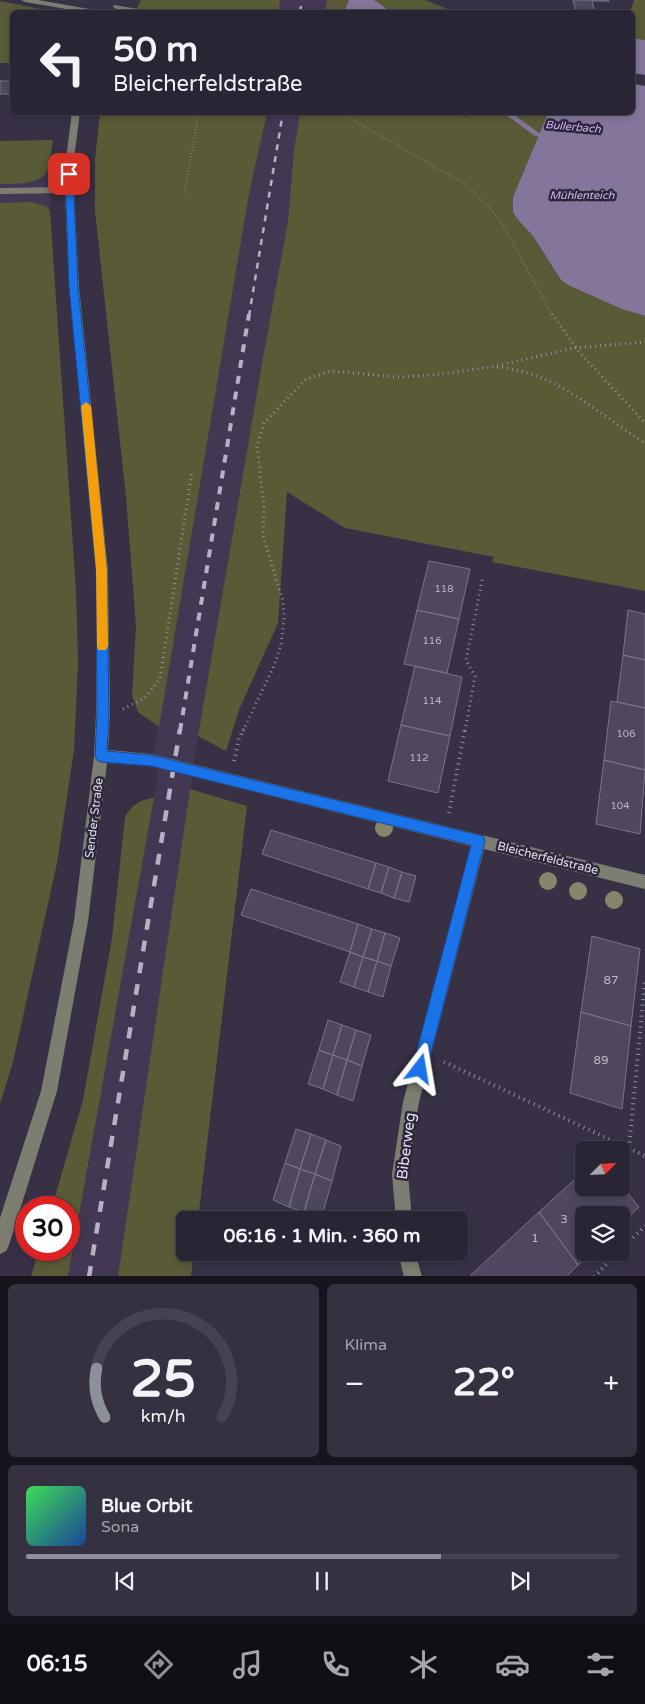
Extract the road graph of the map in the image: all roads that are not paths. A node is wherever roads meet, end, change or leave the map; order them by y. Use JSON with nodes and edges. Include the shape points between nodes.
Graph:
{"nodes":[{"id":1,"x":25,"y":0,"type":"edge"},
{"id":2,"x":117,"y":6,"type":"edge"},
{"id":3,"x":83,"y":10,"type":"edge"},
{"id":4,"x":135,"y":10,"type":"edge"},
{"id":5,"x":76,"y":115,"type":"edge"},
{"id":6,"x":69,"y":190,"type":"junction"},
{"id":7,"x":0,"y":192,"type":"edge"},
{"id":8,"x":101,"y":756,"type":"junction"},
{"id":9,"x":479,"y":841,"type":"junction"},
{"id":10,"x":645,"y":882,"type":"edge"},
{"id":11,"x":403,"y":1211,"type":"edge"},
{"id":12,"x":0,"y":1245,"type":"edge"},
{"id":13,"x":409,"y":1261,"type":"edge"},
{"id":14,"x":413,"y":1276,"type":"edge"}],
"edges":[{"from":1,"to":3,"type":"street"},
{"from":2,"to":4,"type":"street"},
{"from":5,"to":6,"type":"street","name":"Sender Straße"},
{"from":6,"to":7,"type":"street"},
{"from":6,"to":8,"type":"street","name":"Sender Straße","via":[[74,287],[102,570]]},
{"from":8,"to":9,"type":"street","name":"Bleicherfeldstraße","via":[[151,760]]},
{"from":8,"to":12,"type":"street","name":"Sender Straße","via":[[81,921],[49,1091]]},
{"from":9,"to":10,"type":"street","name":"Bleicherfeldstraße"},
{"from":9,"to":11,"type":"street","name":"Biberweg","via":[[411,1102],[400,1174]]},
{"from":13,"to":14,"type":"street"}]}
